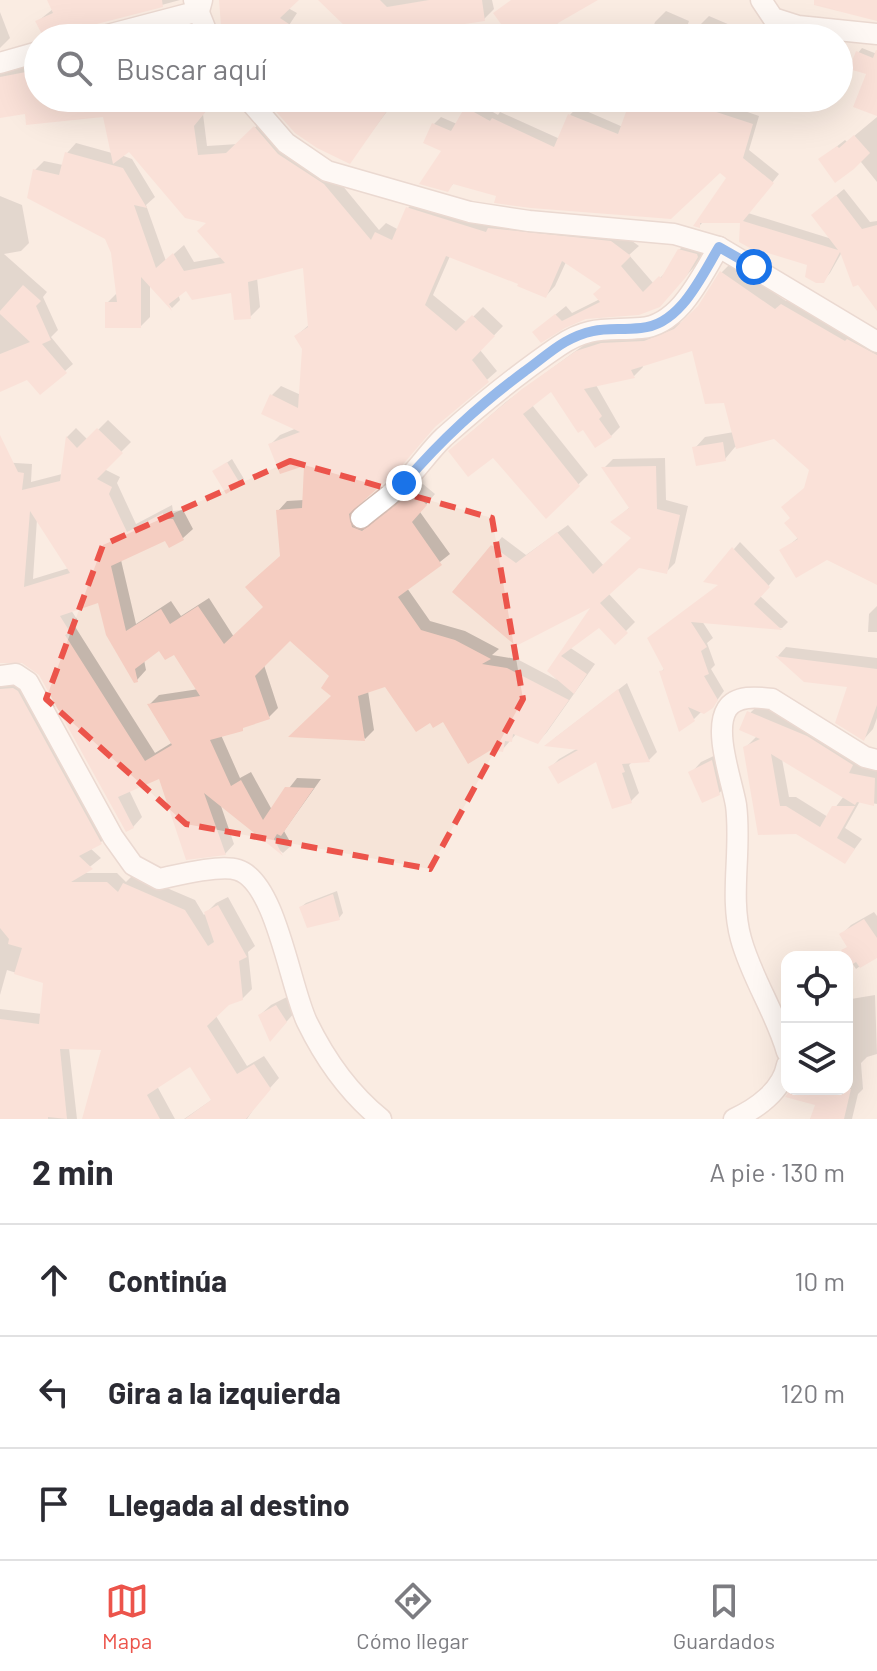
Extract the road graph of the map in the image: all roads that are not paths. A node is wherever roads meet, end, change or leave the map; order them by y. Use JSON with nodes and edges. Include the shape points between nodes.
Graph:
{"nodes":[{"id":1,"x":761,"y":0,"type":"edge"},
{"id":2,"x":198,"y":4,"type":"edge"},
{"id":3,"x":138,"y":24,"type":"edge"},
{"id":4,"x":204,"y":24,"type":"edge"},
{"id":5,"x":792,"y":24,"type":"edge"},
{"id":6,"x":853,"y":32,"type":"edge"},
{"id":7,"x":877,"y":34,"type":"edge"},
{"id":8,"x":24,"y":56,"type":"edge"},
{"id":9,"x":0,"y":63,"type":"edge"},
{"id":10,"x":259,"y":112,"type":"edge"},
{"id":11,"x":719,"y":247,"type":"junction"},
{"id":12,"x":877,"y":342,"type":"edge"},
{"id":13,"x":361,"y":518,"type":"dead end"},
{"id":14,"x":0,"y":676,"type":"edge"},
{"id":15,"x":877,"y":760,"type":"edge"},
{"id":16,"x":781,"y":1036,"type":"edge"},
{"id":17,"x":781,"y":1081,"type":"edge"},
{"id":18,"x":381,"y":1119,"type":"edge"},
{"id":19,"x":734,"y":1119,"type":"edge"}],
"edges":[{"from":1,"to":5,"type":"street","via":[[773,18]]},
{"from":2,"to":3,"type":"street"},
{"from":2,"to":4,"type":"street"},
{"from":6,"to":7,"type":"street"},
{"from":8,"to":9,"type":"street"},
{"from":10,"to":11,"type":"street","via":[[286,143],[327,171],[470,212],[674,234]]},
{"from":11,"to":12,"type":"street"},
{"from":11,"to":13,"type":"street","via":[[694,289],[661,322],[584,332],[562,344],[442,439],[404,483]]},
{"from":14,"to":18,"type":"street","via":[[16,674],[28,682],[97,812],[133,865],[159,879],[238,870],[257,883],[270,905],[307,1022],[347,1086]]},
{"from":15,"to":16,"type":"street","via":[[772,699],[739,700],[727,708],[723,741],[738,819],[740,936]]},
{"from":17,"to":19,"type":"street","via":[[751,1111]]}]}
